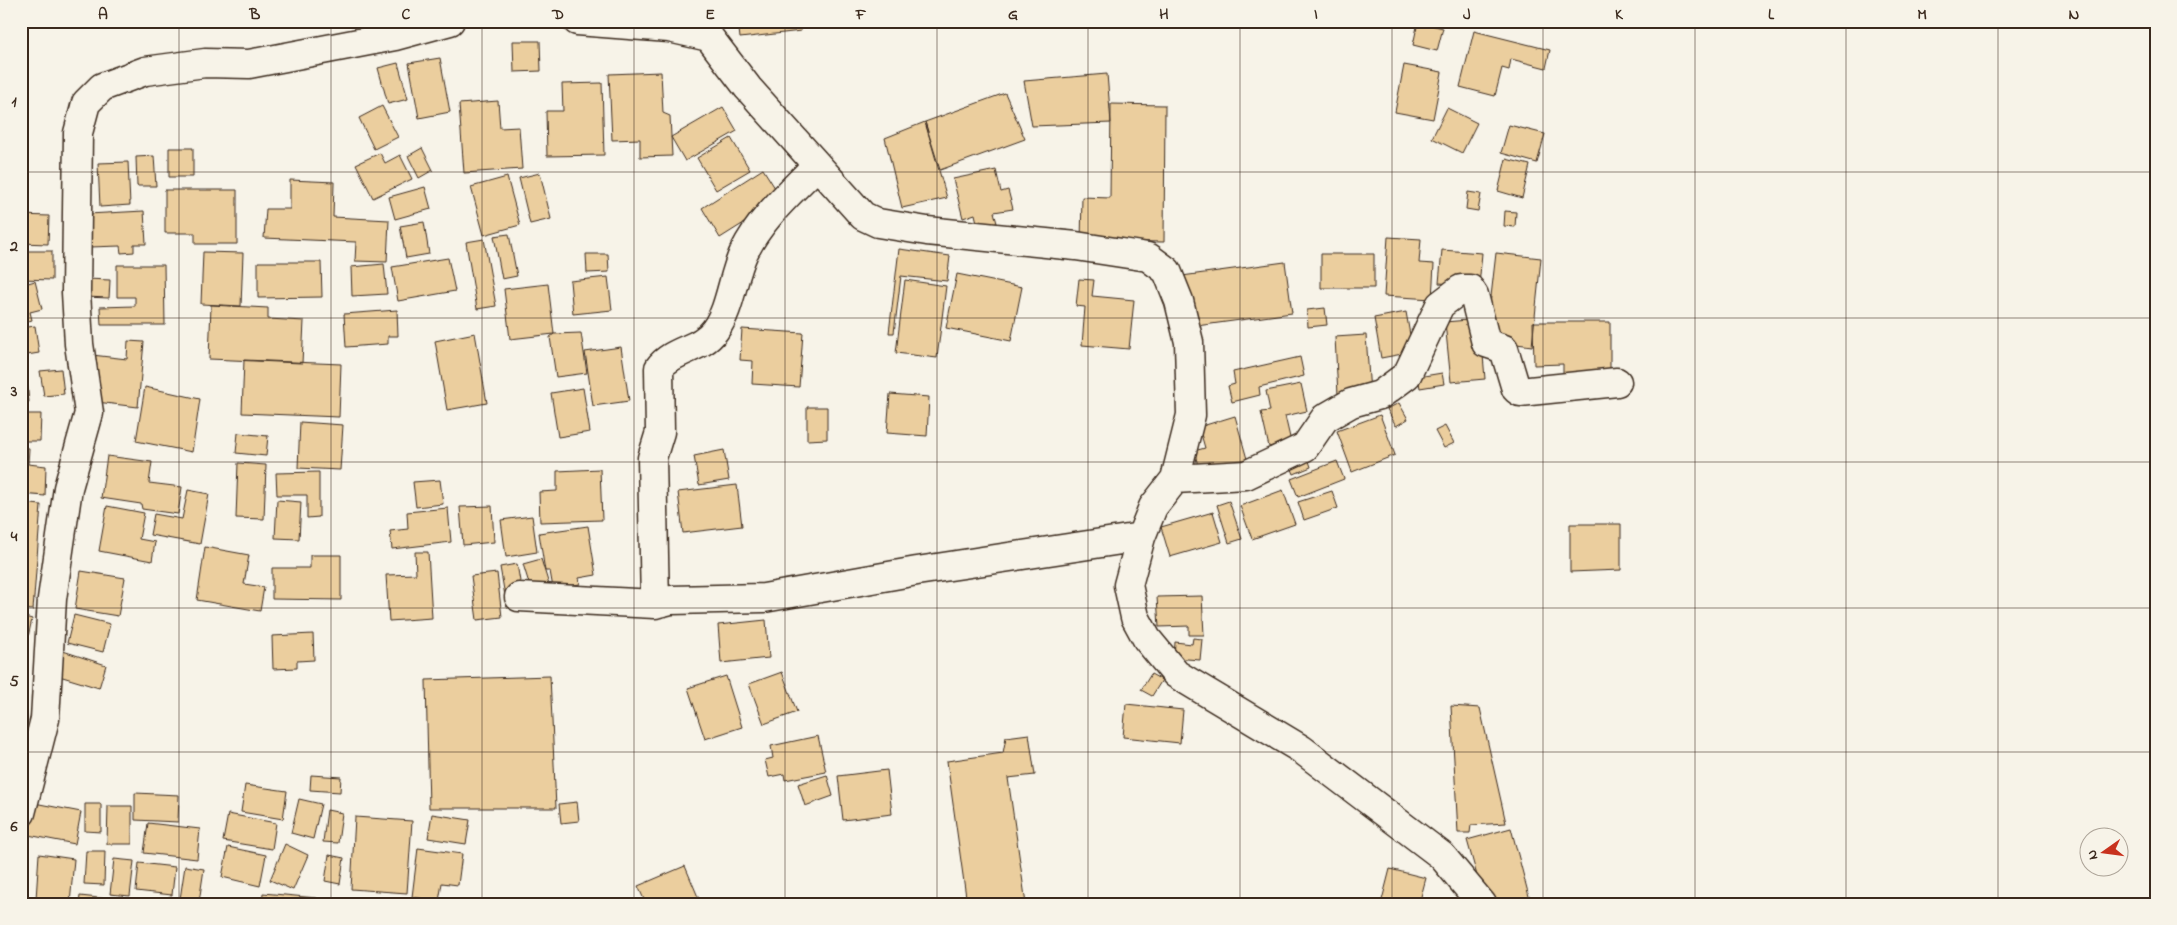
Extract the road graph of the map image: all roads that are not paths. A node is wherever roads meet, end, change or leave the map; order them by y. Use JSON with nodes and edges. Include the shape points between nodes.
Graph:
{"nodes":[{"id":1,"x":450,"y":21,"type":"edge"},
{"id":2,"x":577,"y":21,"type":"edge"},
{"id":3,"x":707,"y":29,"type":"edge"},
{"id":4,"x":817,"y":165,"type":"junction"},
{"id":5,"x":1617,"y":382,"type":"dead end"},
{"id":6,"x":1175,"y":479,"type":"junction"},
{"id":7,"x":1141,"y":537,"type":"junction"},
{"id":8,"x":519,"y":597,"type":"dead end"},
{"id":9,"x":655,"y":604,"type":"junction"},
{"id":10,"x":21,"y":813,"type":"edge"},
{"id":11,"x":1482,"y":904,"type":"edge"}],
"edges":[{"from":1,"to":10,"type":"street","via":[[396,36],[249,64],[205,63],[145,71],[102,87],[86,103],[78,133],[76,273],[79,344],[89,413],[68,488],[52,600],[45,719]]},
{"from":2,"to":3,"type":"street"},
{"from":3,"to":4,"type":"street","via":[[748,88]]},
{"from":4,"to":6,"type":"street","via":[[851,205],[878,223],[1076,246],[1148,257],[1160,264],[1167,271],[1179,301],[1189,342],[1191,415]]},
{"from":4,"to":9,"type":"street","via":[[758,228],[743,254],[723,315],[714,332],[698,344],[664,360],[659,368],[660,432],[652,458]]},
{"from":5,"to":6,"type":"street","via":[[1520,392],[1516,389],[1504,349],[1486,343],[1474,295],[1470,289],[1461,289],[1440,304],[1407,375],[1380,395],[1351,402],[1325,418],[1305,448],[1246,475]]},
{"from":6,"to":7,"type":"street","via":[[1153,507]]},
{"from":7,"to":9,"type":"street","via":[[764,598],[671,600]]},
{"from":7,"to":11,"type":"street","via":[[1128,585],[1135,617],[1147,639],[1176,674],[1301,749],[1442,856]]},
{"from":8,"to":9,"type":"street"}]}
